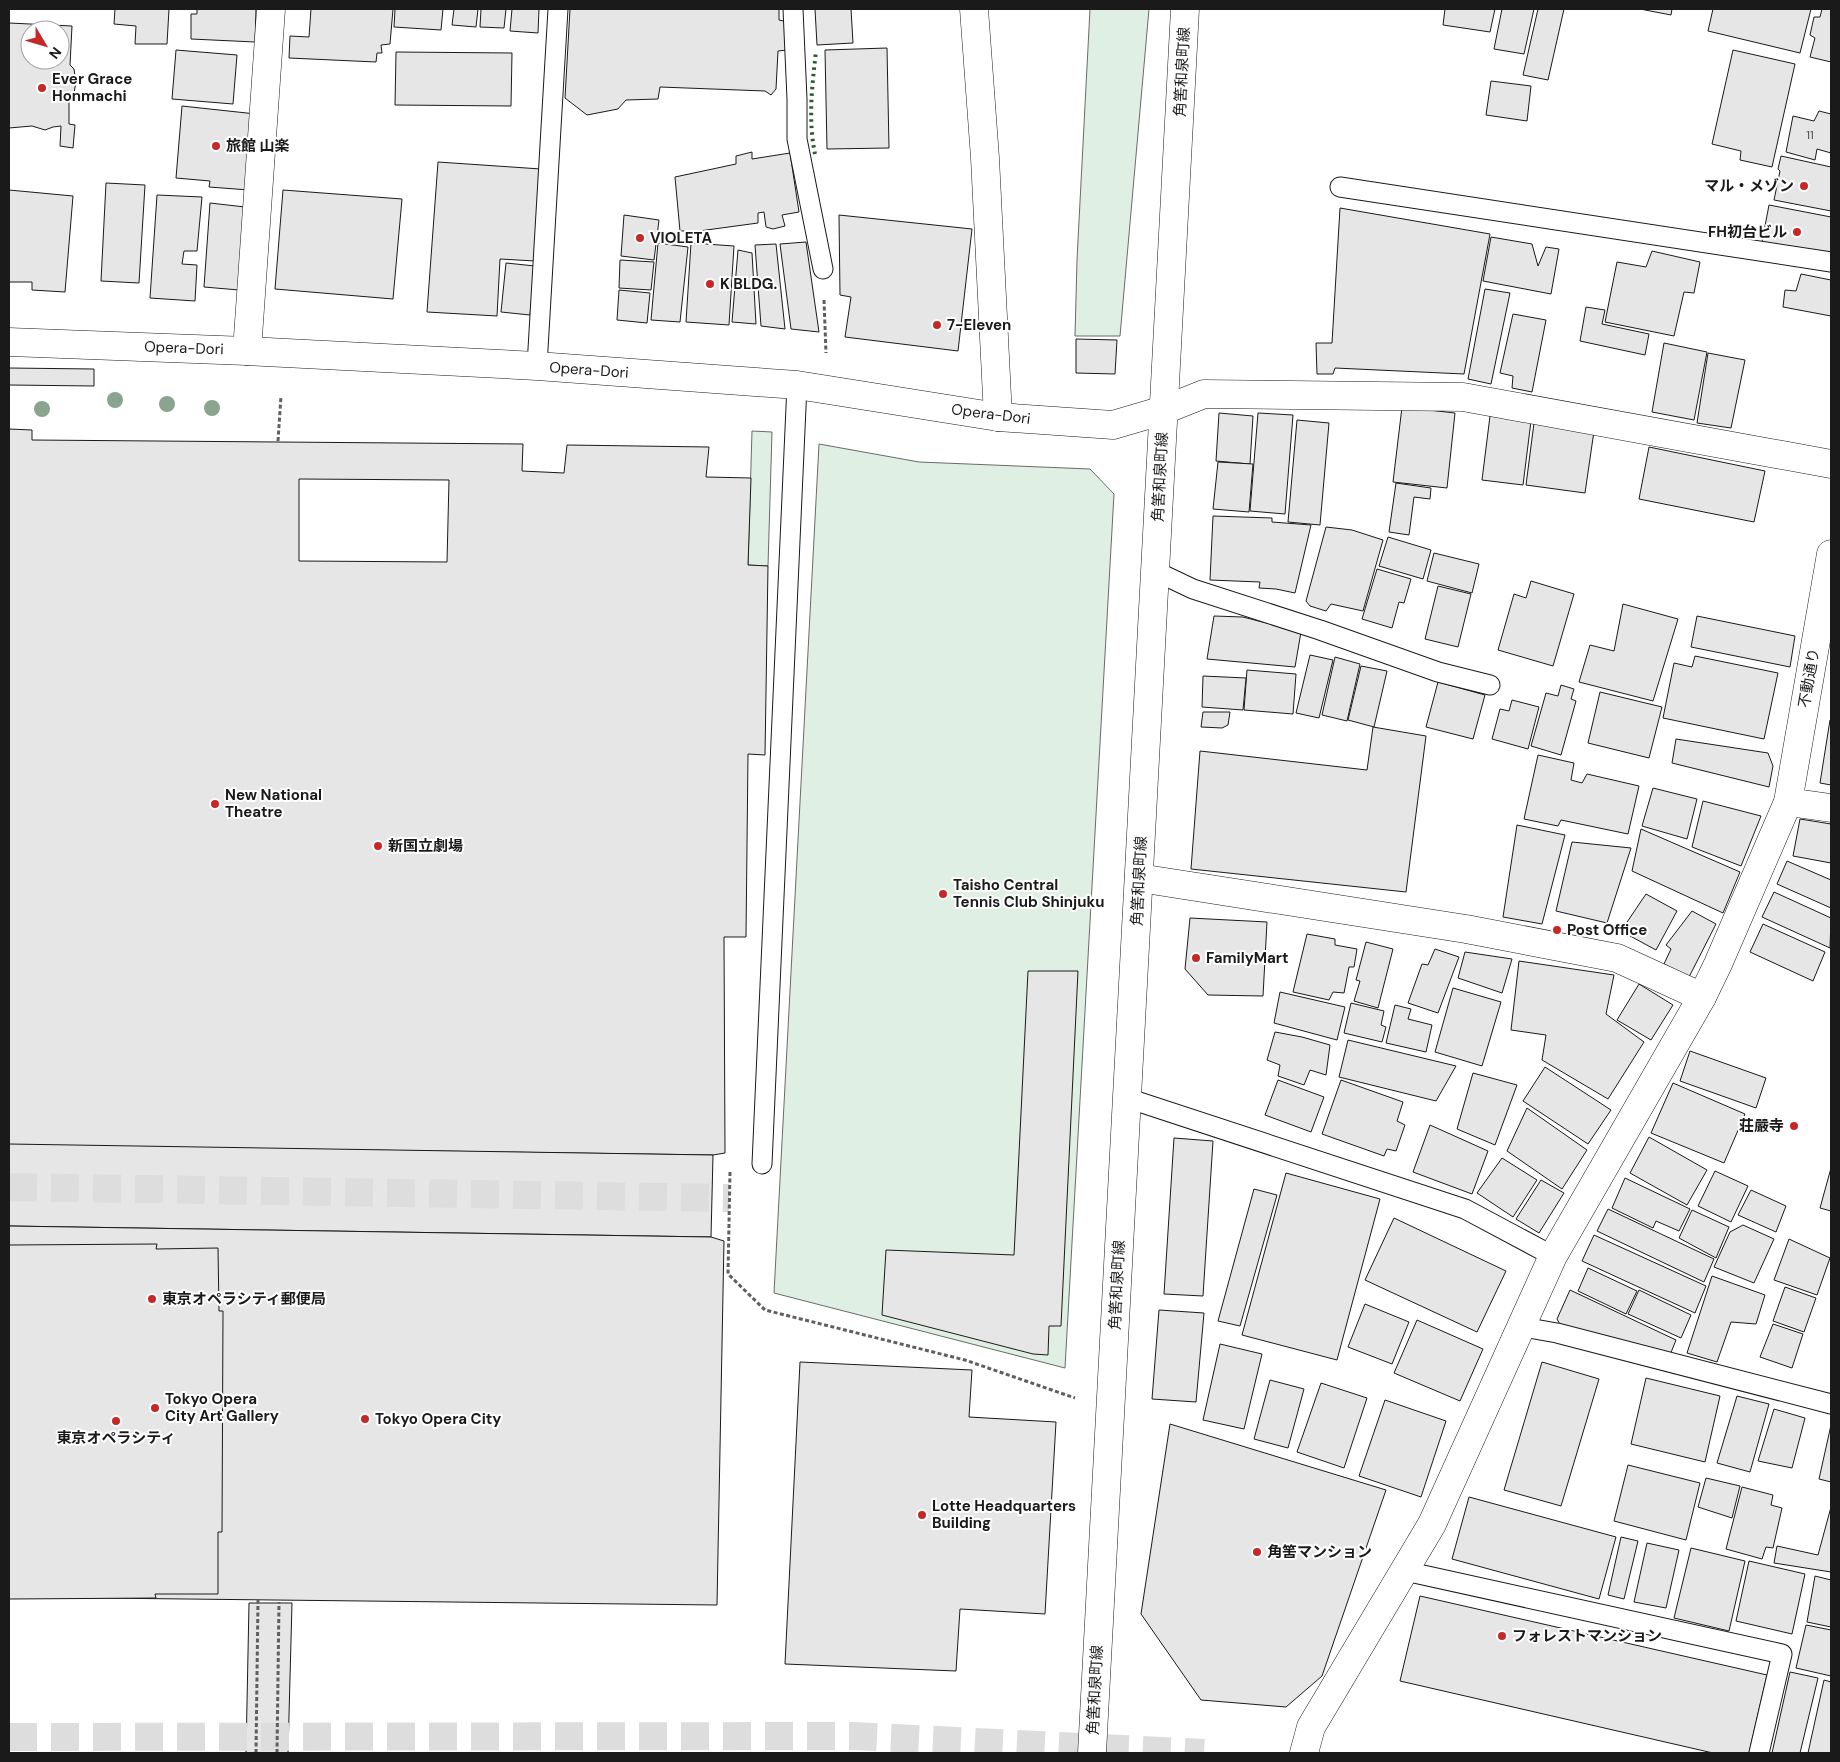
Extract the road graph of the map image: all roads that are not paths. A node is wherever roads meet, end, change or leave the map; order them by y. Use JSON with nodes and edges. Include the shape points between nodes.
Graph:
{"nodes":[{"id":1,"x":271,"y":9,"type":"edge"},
{"id":2,"x":558,"y":9,"type":"edge"},
{"id":3,"x":793,"y":9,"type":"edge"},
{"id":4,"x":974,"y":9,"type":"edge"},
{"id":5,"x":1185,"y":9,"type":"edge"},
{"id":6,"x":1340,"y":187,"type":"dead end"},
{"id":7,"x":1831,"y":262,"type":"edge"},
{"id":8,"x":823,"y":269,"type":"road end"},
{"id":9,"x":9,"y":342,"type":"edge"},
{"id":10,"x":247,"y":351,"type":"junction"},
{"id":11,"x":537,"y":366,"type":"junction"},
{"id":12,"x":797,"y":386,"type":"junction"},
{"id":13,"x":1164,"y":410,"type":"junction"},
{"id":14,"x":998,"y":417,"type":"junction"},
{"id":15,"x":1831,"y":464,"type":"edge"},
{"id":16,"x":1831,"y":554,"type":"edge"},
{"id":17,"x":1155,"y":572,"type":"junction"},
{"id":18,"x":1490,"y":685,"type":"dead end"},
{"id":19,"x":1788,"y":802,"type":"junction"},
{"id":20,"x":1831,"y":808,"type":"edge"},
{"id":21,"x":1139,"y":878,"type":"junction"},
{"id":22,"x":1702,"y":997,"type":"junction"},
{"id":23,"x":1127,"y":1098,"type":"junction"},
{"id":24,"x":762,"y":1164,"type":"dead end"},
{"id":25,"x":1553,"y":1256,"type":"junction"},
{"id":26,"x":1523,"y":1327,"type":"junction"},
{"id":27,"x":1831,"y":1404,"type":"edge"},
{"id":28,"x":1405,"y":1571,"type":"junction"},
{"id":29,"x":1092,"y":1753,"type":"edge"},
{"id":30,"x":1304,"y":1753,"type":"edge"},
{"id":31,"x":1759,"y":1753,"type":"edge"}],
"edges":[{"from":1,"to":10,"type":"street"},
{"from":2,"to":11,"type":"lane"},
{"from":3,"to":8,"type":"lane","via":[[797,139]]},
{"from":4,"to":14,"type":"street"},
{"from":5,"to":13,"type":"street","name":"角筈和泉町線"},
{"from":6,"to":7,"type":"lane"},
{"from":9,"to":10,"type":"street","name":"Opera-Dori"},
{"from":10,"to":11,"type":"street","name":"Opera-Dori"},
{"from":11,"to":12,"type":"street","name":"Opera-Dori"},
{"from":12,"to":14,"type":"street","name":"Opera-Dori"},
{"from":12,"to":24,"type":"lane"},
{"from":13,"to":14,"type":"street","name":"Opera-Dori","via":[[1113,425]]},
{"from":13,"to":15,"type":"street","name":"Opera-Dori","via":[[1204,394],[1462,397]]},
{"from":13,"to":17,"type":"street","name":"角筈和泉町線"},
{"from":16,"to":19,"type":"street","name":"不動通り"},
{"from":17,"to":18,"type":"lane","via":[[1193,589],[1438,672]]},
{"from":17,"to":21,"type":"street","name":"角筈和泉町線"},
{"from":19,"to":20,"type":"street"},
{"from":19,"to":22,"type":"street","name":"不動通り"},
{"from":21,"to":22,"type":"street","via":[[1466,929],[1617,958]]},
{"from":21,"to":23,"type":"street","name":"角筈和泉町線"},
{"from":22,"to":25,"type":"street","name":"不動通り"},
{"from":23,"to":25,"type":"lane","via":[[1465,1209]]},
{"from":23,"to":29,"type":"street","name":"角筈和泉町線"},
{"from":25,"to":26,"type":"street","name":"不動通り"},
{"from":26,"to":27,"type":"lane"},
{"from":26,"to":28,"type":"street","name":"不動通り","via":[[1432,1524]]},
{"from":28,"to":30,"type":"street","name":"不動通り","via":[[1311,1727]]},
{"from":28,"to":31,"type":"lane","via":[[1782,1654]]}]}
